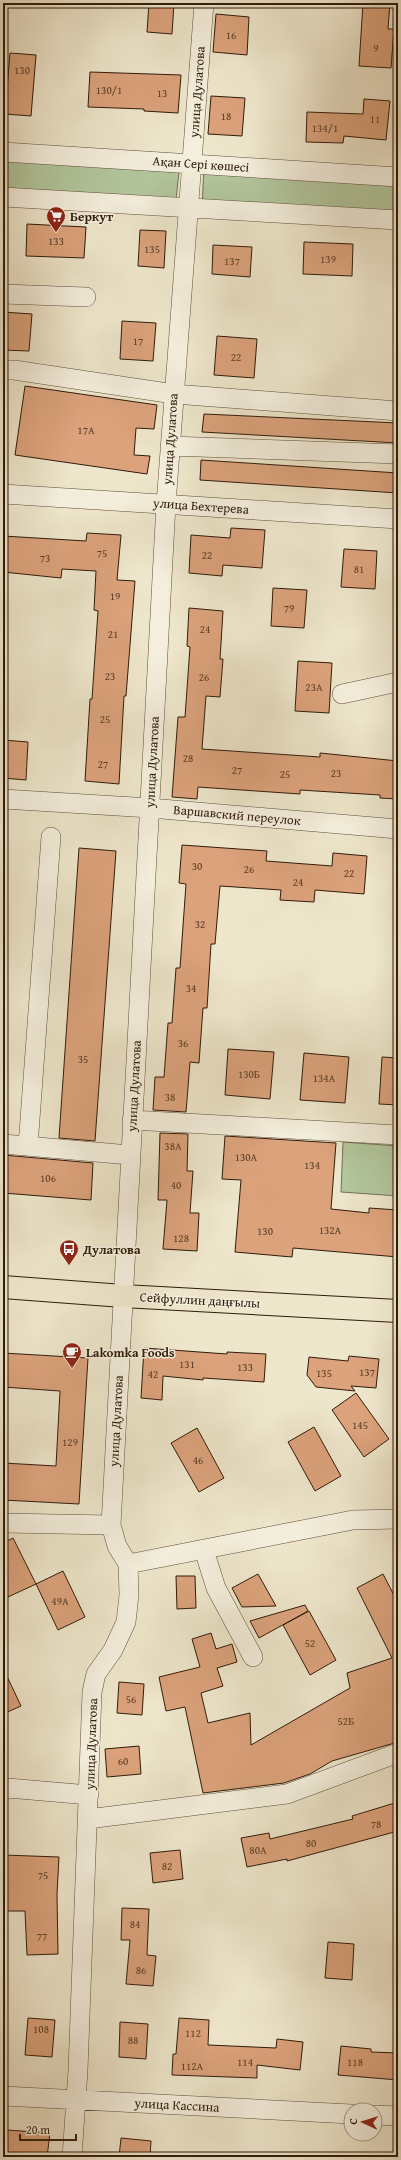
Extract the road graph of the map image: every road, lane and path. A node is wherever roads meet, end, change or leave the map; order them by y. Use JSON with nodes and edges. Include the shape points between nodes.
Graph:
{"nodes":[{"id":1,"x":204,"y":3,"type":"edge"},
{"id":2,"x":3,"y":152,"type":"edge"},
{"id":3,"x":191,"y":163,"type":"junction"},
{"id":4,"x":398,"y":177,"type":"edge"},
{"id":5,"x":3,"y":197,"type":"edge"},
{"id":6,"x":188,"y":209,"type":"junction"},
{"id":7,"x":398,"y":220,"type":"edge"},
{"id":8,"x":3,"y":294,"type":"edge"},
{"id":9,"x":86,"y":296,"type":"dead end"},
{"id":10,"x":3,"y":370,"type":"edge"},
{"id":11,"x":174,"y":394,"type":"junction"},
{"id":12,"x":398,"y":411,"type":"edge"},
{"id":13,"x":170,"y":446,"type":"junction"},
{"id":14,"x":398,"y":454,"type":"edge"},
{"id":15,"x":3,"y":494,"type":"edge"},
{"id":16,"x":166,"y":504,"type":"junction"},
{"id":17,"x":398,"y":519,"type":"edge"},
{"id":18,"x":398,"y":682,"type":"edge"},
{"id":19,"x":342,"y":694,"type":"dead end"},
{"id":20,"x":3,"y":799,"type":"edge"},
{"id":21,"x":150,"y":808,"type":"junction"},
{"id":22,"x":398,"y":829,"type":"edge"},
{"id":23,"x":51,"y":836,"type":"dead end"},
{"id":24,"x":132,"y":1120,"type":"junction"},
{"id":25,"x":398,"y":1134,"type":"edge"},
{"id":26,"x":3,"y":1144,"type":"edge"},
{"id":27,"x":28,"y":1146,"type":"junction"},
{"id":28,"x":130,"y":1155,"type":"junction"},
{"id":29,"x":3,"y":1287,"type":"edge"},
{"id":30,"x":123,"y":1296,"type":"junction"},
{"id":31,"x":398,"y":1311,"type":"edge"},
{"id":32,"x":398,"y":1519,"type":"edge"},
{"id":33,"x":3,"y":1523,"type":"edge"},
{"id":34,"x":111,"y":1525,"type":"junction"},
{"id":35,"x":204,"y":1550,"type":"junction"},
{"id":36,"x":128,"y":1564,"type":"junction"},
{"id":37,"x":254,"y":1657,"type":"dead end"},
{"id":38,"x":398,"y":1753,"type":"edge"},
{"id":39,"x":5,"y":1786,"type":"edge"},
{"id":40,"x":89,"y":1795,"type":"junction"},
{"id":41,"x":88,"y":1819,"type":"junction"},
{"id":42,"x":3,"y":2096,"type":"edge"},
{"id":43,"x":75,"y":2100,"type":"junction"},
{"id":44,"x":343,"y":2114,"type":"edge"},
{"id":45,"x":383,"y":2115,"type":"edge"},
{"id":46,"x":398,"y":2116,"type":"edge"},
{"id":47,"x":72,"y":2157,"type":"edge"}],
"edges":[{"from":1,"to":3,"type":"street","name":"улица Дулатова"},
{"from":2,"to":3,"type":"street","name":"Ақан Сері көшесі"},
{"from":3,"to":4,"type":"street","name":"Ақан Сері көшесі"},
{"from":3,"to":6,"type":"street","name":"улица Дулатова"},
{"from":5,"to":6,"type":"street"},
{"from":6,"to":7,"type":"street"},
{"from":6,"to":11,"type":"street","name":"улица Дулатова"},
{"from":8,"to":9,"type":"street"},
{"from":10,"to":11,"type":"street"},
{"from":11,"to":12,"type":"street"},
{"from":11,"to":13,"type":"street","name":"улица Дулатова"},
{"from":13,"to":14,"type":"street"},
{"from":13,"to":16,"type":"street","name":"улица Дулатова"},
{"from":15,"to":16,"type":"street","name":"улица Бехтерева"},
{"from":16,"to":17,"type":"street","name":"улица Бехтерева"},
{"from":16,"to":21,"type":"street","name":"улица Дулатова"},
{"from":18,"to":19,"type":"street"},
{"from":20,"to":21,"type":"street","name":"Варшавский переулок"},
{"from":21,"to":22,"type":"street","name":"Варшавский переулок"},
{"from":21,"to":24,"type":"street","name":"улица Дулатова"},
{"from":23,"to":27,"type":"street"},
{"from":24,"to":25,"type":"street"},
{"from":24,"to":28,"type":"street","name":"улица Дулатова"},
{"from":26,"to":27,"type":"street"},
{"from":27,"to":28,"type":"street"},
{"from":28,"to":30,"type":"street","name":"улица Дулатова"},
{"from":29,"to":30,"type":"main road","name":"Сейфуллин даңғылы"},
{"from":30,"to":31,"type":"main road","name":"Сейфуллин даңғылы"},
{"from":30,"to":34,"type":"street","name":"улица Дулатова"},
{"from":32,"to":35,"type":"street","via":[[353,1520]]},
{"from":33,"to":34,"type":"street"},
{"from":34,"to":36,"type":"street","name":"улица Дулатова","via":[[117,1546]]},
{"from":35,"to":36,"type":"street"},
{"from":35,"to":37,"type":"street","via":[[216,1588]]},
{"from":36,"to":40,"type":"street","name":"улица Дулатова","via":[[129,1594],[126,1622],[113,1650],[96,1674],[92,1692]]},
{"from":38,"to":41,"type":"street","via":[[287,1794]]},
{"from":39,"to":40,"type":"street"},
{"from":40,"to":41,"type":"street","name":"улица Дулатова"},
{"from":41,"to":43,"type":"street","name":"улица Дулатова"},
{"from":42,"to":43,"type":"street","name":"улица Кассина"},
{"from":43,"to":44,"type":"street","name":"улица Кассина"},
{"from":43,"to":47,"type":"street","name":"улица Дулатова"},
{"from":45,"to":46,"type":"street"}]}
